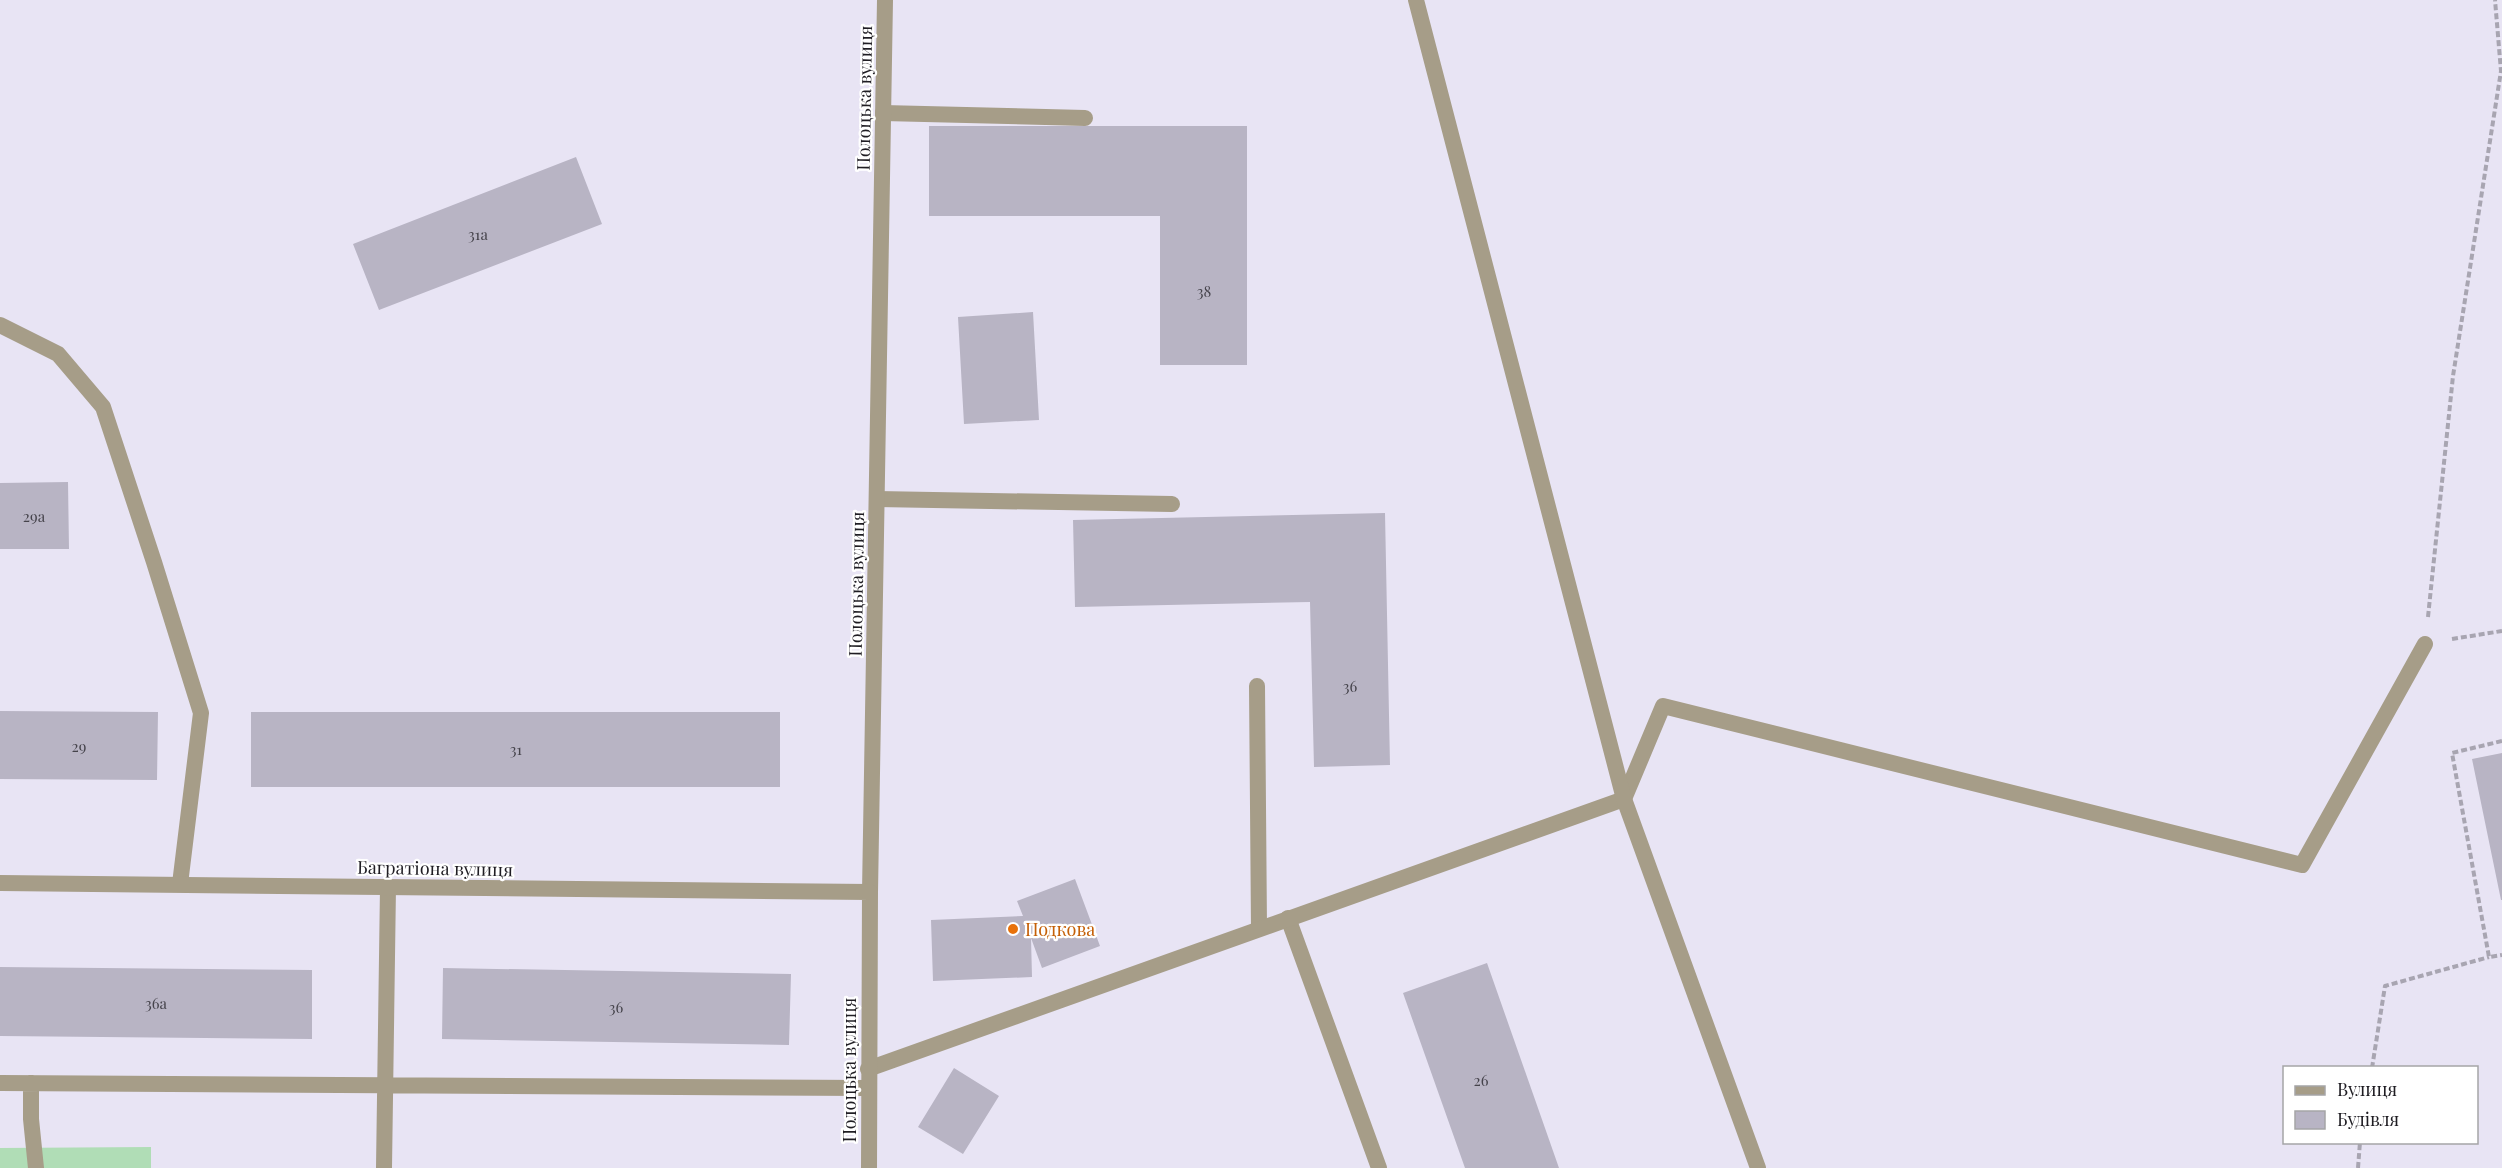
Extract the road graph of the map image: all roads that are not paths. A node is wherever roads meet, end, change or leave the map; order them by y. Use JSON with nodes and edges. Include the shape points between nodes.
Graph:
{"nodes":[{"id":1,"x":885,"y":0,"type":"edge"},
{"id":2,"x":1416,"y":0,"type":"edge"},
{"id":3,"x":884,"y":113,"type":"junction"},
{"id":4,"x":1085,"y":118,"type":"dead end"},
{"id":5,"x":0,"y":324,"type":"edge"},
{"id":6,"x":877,"y":500,"type":"junction"},
{"id":7,"x":1172,"y":504,"type":"dead end"},
{"id":8,"x":2425,"y":644,"type":"road end"},
{"id":9,"x":1257,"y":686,"type":"dead end"},
{"id":10,"x":1624,"y":798,"type":"junction"},
{"id":11,"x":0,"y":882,"type":"edge"},
{"id":12,"x":180,"y":884,"type":"junction"},
{"id":13,"x":388,"y":887,"type":"junction"},
{"id":14,"x":870,"y":892,"type":"junction"},
{"id":15,"x":1288,"y":918,"type":"junction"},
{"id":16,"x":1259,"y":927,"type":"junction"},
{"id":17,"x":868,"y":1069,"type":"junction"},
{"id":18,"x":0,"y":1083,"type":"edge"},
{"id":19,"x":31,"y":1083,"type":"junction"},
{"id":20,"x":385,"y":1084,"type":"junction"},
{"id":21,"x":868,"y":1088,"type":"junction"},
{"id":22,"x":36,"y":1168,"type":"edge"},
{"id":23,"x":384,"y":1168,"type":"edge"},
{"id":24,"x":869,"y":1168,"type":"edge"},
{"id":25,"x":1379,"y":1168,"type":"edge"},
{"id":26,"x":1758,"y":1168,"type":"edge"}],
"edges":[{"from":1,"to":3,"type":"street","name":"Полоцька вулиця"},
{"from":2,"to":10,"type":"street"},
{"from":3,"to":4,"type":"street"},
{"from":3,"to":6,"type":"street","name":"Полоцька вулиця"},
{"from":5,"to":12,"type":"street","via":[[58,354],[103,407],[154,561],[201,713]]},
{"from":6,"to":7,"type":"street"},
{"from":6,"to":14,"type":"street","name":"Полоцька вулиця"},
{"from":8,"to":10,"type":"street","via":[[2302,865],[1663,706]]},
{"from":9,"to":16,"type":"street"},
{"from":10,"to":15,"type":"street"},
{"from":10,"to":26,"type":"street"},
{"from":11,"to":12,"type":"street","name":"Багратіона вулиця"},
{"from":12,"to":13,"type":"street","name":"Багратіона вулиця"},
{"from":13,"to":14,"type":"street","name":"Багратіона вулиця"},
{"from":13,"to":20,"type":"street"},
{"from":14,"to":17,"type":"street","name":"Полоцька вулиця"},
{"from":15,"to":16,"type":"street"},
{"from":15,"to":25,"type":"street"},
{"from":16,"to":17,"type":"street"},
{"from":17,"to":21,"type":"street","name":"Полоцька вулиця"},
{"from":18,"to":19,"type":"street"},
{"from":19,"to":20,"type":"street"},
{"from":19,"to":22,"type":"street","via":[[30,1119]]},
{"from":20,"to":21,"type":"street"},
{"from":20,"to":23,"type":"street"},
{"from":21,"to":24,"type":"street","name":"Полоцька вулиця"}]}
